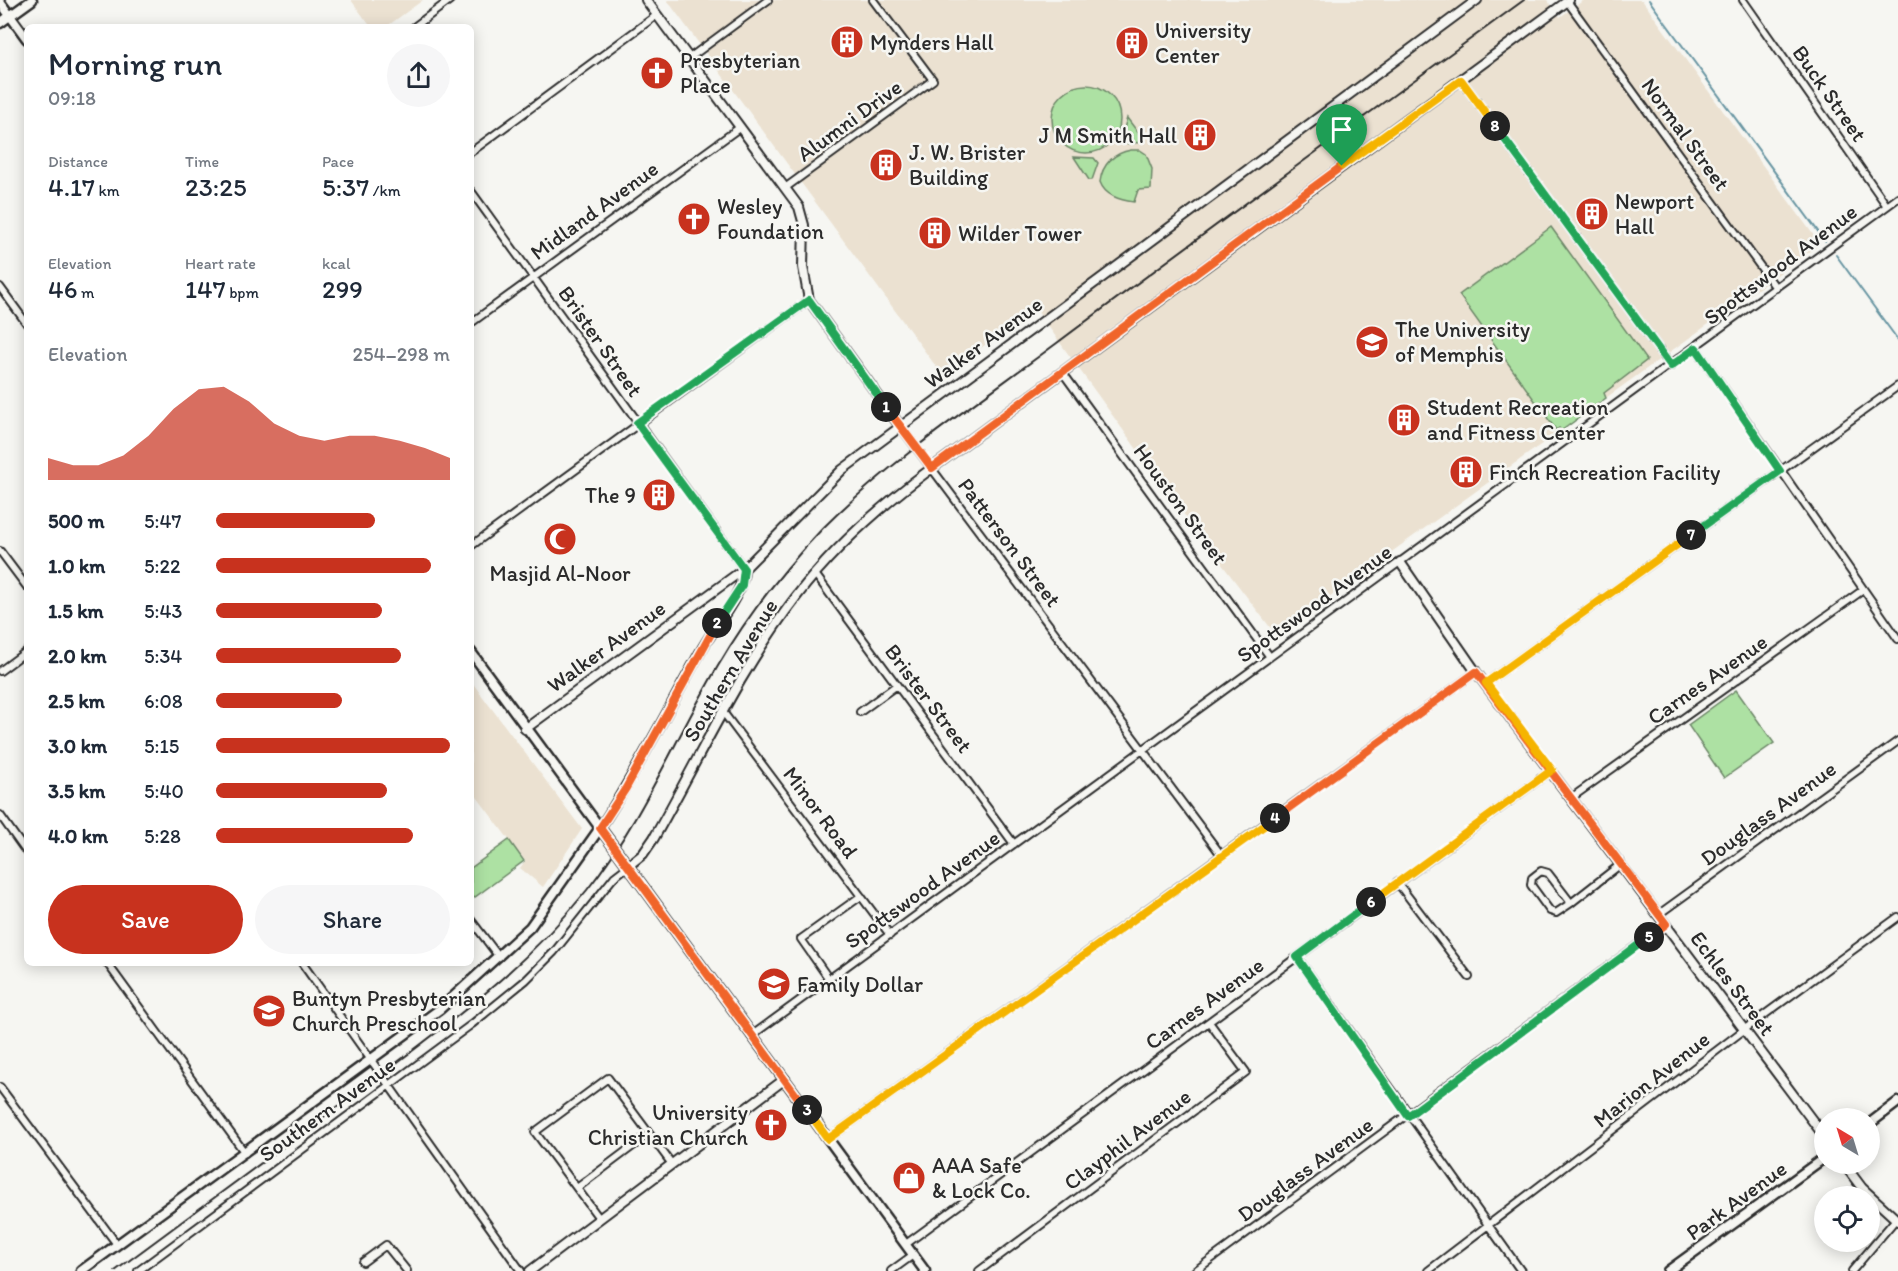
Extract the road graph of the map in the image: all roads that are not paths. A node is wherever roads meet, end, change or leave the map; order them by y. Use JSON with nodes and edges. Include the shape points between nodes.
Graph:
{"nodes":[{"id":1,"x":32,"y":0,"type":"edge"},
{"id":2,"x":450,"y":0,"type":"edge"},
{"id":3,"x":646,"y":0,"type":"edge"},
{"id":4,"x":768,"y":0,"type":"edge"},
{"id":5,"x":873,"y":0,"type":"edge"},
{"id":6,"x":1477,"y":0,"type":"edge"},
{"id":7,"x":1743,"y":0,"type":"edge"},
{"id":8,"x":1568,"y":1,"type":"edge"},
{"id":9,"x":0,"y":2,"type":"edge"},
{"id":10,"x":657,"y":15,"type":"junction"},
{"id":11,"x":10,"y":16,"type":"junction"},
{"id":12,"x":0,"y":23,"type":"edge"},
{"id":13,"x":418,"y":24,"type":"edge"},
{"id":14,"x":24,"y":35,"type":"edge"},
{"id":15,"x":688,"y":59,"type":"junction"},
{"id":16,"x":1461,"y":80,"type":"junction"},
{"id":17,"x":739,"y":128,"type":"junction"},
{"id":18,"x":474,"y":150,"type":"edge"},
{"id":19,"x":785,"y":188,"type":"junction"},
{"id":20,"x":474,"y":195,"type":"edge"},
{"id":21,"x":1898,"y":198,"type":"edge"},
{"id":22,"x":1887,"y":206,"type":"junction"},
{"id":23,"x":534,"y":276,"type":"junction"},
{"id":24,"x":0,"y":287,"type":"edge"},
{"id":25,"x":1776,"y":288,"type":"junction"},
{"id":26,"x":809,"y":300,"type":"junction"},
{"id":27,"x":24,"y":320,"type":"edge"},
{"id":28,"x":474,"y":321,"type":"edge"},
{"id":29,"x":1696,"y":348,"type":"junction"},
{"id":30,"x":1671,"y":366,"type":"junction"},
{"id":31,"x":1064,"y":373,"type":"junction"},
{"id":32,"x":1898,"y":386,"type":"edge"},
{"id":33,"x":637,"y":423,"type":"junction"},
{"id":34,"x":900,"y":426,"type":"junction"},
{"id":35,"x":932,"y":468,"type":"junction"},
{"id":36,"x":1780,"y":471,"type":"junction"},
{"id":37,"x":474,"y":544,"type":"edge"},
{"id":38,"x":0,"y":551,"type":"edge"},
{"id":39,"x":1400,"y":562,"type":"junction"},
{"id":40,"x":744,"y":569,"type":"junction"},
{"id":41,"x":815,"y":574,"type":"junction"},
{"id":42,"x":24,"y":583,"type":"edge"},
{"id":43,"x":1863,"y":590,"type":"junction"},
{"id":44,"x":1898,"y":639,"type":"edge"},
{"id":45,"x":24,"y":653,"type":"edge"},
{"id":46,"x":474,"y":656,"type":"edge"},
{"id":47,"x":1270,"y":657,"type":"junction"},
{"id":48,"x":0,"y":671,"type":"edge"},
{"id":49,"x":1476,"y":672,"type":"junction"},
{"id":50,"x":1486,"y":683,"type":"junction"},
{"id":51,"x":897,"y":685,"type":"junction"},
{"id":52,"x":723,"y":712,"type":"junction"},
{"id":53,"x":860,"y":712,"type":"dead end"},
{"id":54,"x":525,"y":729,"type":"junction"},
{"id":55,"x":1898,"y":741,"type":"edge"},
{"id":56,"x":1144,"y":750,"type":"junction"},
{"id":57,"x":1552,"y":770,"type":"junction"},
{"id":58,"x":1571,"y":798,"type":"junction"},
{"id":59,"x":0,"y":815,"type":"edge"},
{"id":60,"x":600,"y":828,"type":"junction"},
{"id":61,"x":1014,"y":844,"type":"junction"},
{"id":62,"x":24,"y":849,"type":"edge"},
{"id":63,"x":1222,"y":856,"type":"junction"},
{"id":64,"x":1622,"y":864,"type":"junction"},
{"id":65,"x":627,"y":867,"type":"junction"},
{"id":66,"x":1397,"y":882,"type":"junction"},
{"id":67,"x":861,"y":896,"type":"junction"},
{"id":68,"x":1571,"y":903,"type":"junction"},
{"id":69,"x":1659,"y":914,"type":"junction"},
{"id":70,"x":1898,"y":917,"type":"edge"},
{"id":71,"x":474,"y":924,"type":"edge"},
{"id":72,"x":1666,"y":924,"type":"junction"},
{"id":73,"x":890,"y":935,"type":"junction"},
{"id":74,"x":499,"y":957,"type":"junction"},
{"id":75,"x":1297,"y":957,"type":"junction"},
{"id":76,"x":109,"y":966,"type":"edge"},
{"id":77,"x":304,"y":966,"type":"edge"},
{"id":78,"x":1469,"y":977,"type":"dead end"},
{"id":79,"x":829,"y":979,"type":"junction"},
{"id":80,"x":1209,"y":1022,"type":"junction"},
{"id":81,"x":1745,"y":1029,"type":"junction"},
{"id":82,"x":751,"y":1036,"type":"junction"},
{"id":83,"x":372,"y":1059,"type":"junction"},
{"id":84,"x":784,"y":1080,"type":"junction"},
{"id":85,"x":0,"y":1086,"type":"edge"},
{"id":86,"x":388,"y":1086,"type":"junction"},
{"id":87,"x":1898,"y":1102,"type":"edge"},
{"id":88,"x":1408,"y":1116,"type":"junction"},
{"id":89,"x":1880,"y":1116,"type":"edge"},
{"id":90,"x":1814,"y":1122,"type":"edge"},
{"id":91,"x":649,"y":1134,"type":"junction"},
{"id":92,"x":828,"y":1139,"type":"junction"},
{"id":93,"x":245,"y":1153,"type":"junction"},
{"id":94,"x":671,"y":1163,"type":"junction"},
{"id":95,"x":1814,"y":1165,"type":"edge"},
{"id":96,"x":1852,"y":1174,"type":"edge"},
{"id":97,"x":577,"y":1188,"type":"junction"},
{"id":98,"x":599,"y":1218,"type":"junction"},
{"id":99,"x":1897,"y":1220,"type":"edge"},
{"id":100,"x":1490,"y":1226,"type":"junction"},
{"id":101,"x":116,"y":1243,"type":"junction"},
{"id":102,"x":906,"y":1244,"type":"junction"},
{"id":103,"x":914,"y":1255,"type":"junction"},
{"id":104,"x":363,"y":1262,"type":"dead end"},
{"id":105,"x":81,"y":1271,"type":"edge"},
{"id":106,"x":138,"y":1271,"type":"edge"},
{"id":107,"x":407,"y":1271,"type":"edge"},
{"id":108,"x":521,"y":1271,"type":"edge"},
{"id":109,"x":530,"y":1271,"type":"edge"},
{"id":110,"x":891,"y":1271,"type":"edge"},
{"id":111,"x":925,"y":1271,"type":"edge"},
{"id":112,"x":979,"y":1271,"type":"edge"},
{"id":113,"x":1196,"y":1271,"type":"edge"},
{"id":114,"x":1428,"y":1271,"type":"edge"},
{"id":115,"x":1521,"y":1271,"type":"edge"},
{"id":116,"x":1668,"y":1271,"type":"edge"},
{"id":117,"x":1852,"y":1271,"type":"edge"}],
"edges":[{"from":1,"to":11,"type":"main road"},
{"from":2,"to":13,"type":"street"},
{"from":3,"to":10,"type":"street","name":"Patterson Street"},
{"from":4,"to":15,"type":"street"},
{"from":5,"to":19,"type":"street","name":"Alumni Drive","via":[[933,80]]},
{"from":6,"to":34,"type":"street","name":"Walker Avenue"},
{"from":7,"to":22,"type":"street","name":"Buck Street"},
{"from":8,"to":16,"type":"street","name":"Southern Avenue"},
{"from":8,"to":25,"type":"street","name":"Normal Street"},
{"from":9,"to":11,"type":"main road"},
{"from":10,"to":15,"type":"street","name":"Patterson Street"},
{"from":10,"to":18,"type":"street"},
{"from":11,"to":12,"type":"main road"},
{"from":11,"to":14,"type":"main road"},
{"from":15,"to":17,"type":"street","name":"Patterson Street"},
{"from":16,"to":30,"type":"street"},
{"from":16,"to":31,"type":"street","name":"Southern Avenue"},
{"from":17,"to":19,"type":"street","name":"Patterson Street"},
{"from":17,"to":23,"type":"street","name":"Midland Avenue"},
{"from":19,"to":26,"type":"street","name":"Patterson Street","via":[[800,207],[804,225],[802,267]]},
{"from":20,"to":23,"type":"street","name":"Brister Street"},
{"from":21,"to":22,"type":"street","name":"Spottswood Avenue"},
{"from":22,"to":25,"type":"street","name":"Spottswood Avenue"},
{"from":23,"to":28,"type":"street","name":"Midland Avenue"},
{"from":23,"to":33,"type":"street","name":"Brister Street"},
{"from":24,"to":27,"type":"street"},
{"from":25,"to":29,"type":"street","name":"Spottswood Avenue"},
{"from":26,"to":33,"type":"street"},
{"from":26,"to":34,"type":"street","name":"Patterson Street"},
{"from":29,"to":30,"type":"street","name":"Spottswood Avenue"},
{"from":29,"to":36,"type":"street"},
{"from":30,"to":39,"type":"street","name":"Spottswood Avenue"},
{"from":31,"to":35,"type":"street","name":"Southern Avenue"},
{"from":31,"to":47,"type":"street","name":"Houston Street"},
{"from":32,"to":36,"type":"street"},
{"from":33,"to":37,"type":"street"},
{"from":33,"to":40,"type":"street","name":"Brister Street"},
{"from":34,"to":35,"type":"street","name":"Patterson Street"},
{"from":34,"to":40,"type":"street","name":"Walker Avenue","via":[[842,470]]},
{"from":35,"to":41,"type":"street","name":"Southern Avenue","via":[[869,519]]},
{"from":35,"to":56,"type":"street","name":"Patterson Street"},
{"from":36,"to":43,"type":"street"},
{"from":36,"to":50,"type":"street"},
{"from":38,"to":42,"type":"street"},
{"from":39,"to":47,"type":"street","name":"Spottswood Avenue"},
{"from":39,"to":49,"type":"street","name":"Echles Street"},
{"from":40,"to":54,"type":"street","name":"Walker Avenue"},
{"from":40,"to":60,"type":"street","name":"Southern Avenue","via":[[742,585]]},
{"from":41,"to":51,"type":"street","name":"Brister Street"},
{"from":41,"to":52,"type":"street","name":"Southern Avenue","via":[[775,625]]},
{"from":43,"to":44,"type":"street"},
{"from":43,"to":58,"type":"street","name":"Carnes Avenue"},
{"from":45,"to":48,"type":"street"},
{"from":46,"to":54,"type":"main road"},
{"from":47,"to":56,"type":"street","name":"Spottswood Avenue"},
{"from":49,"to":50,"type":"street","name":"Echles Street"},
{"from":49,"to":63,"type":"street"},
{"from":50,"to":57,"type":"street","name":"Echles Street"},
{"from":51,"to":53,"type":"street"},
{"from":51,"to":61,"type":"street","name":"Brister Street"},
{"from":52,"to":65,"type":"street","name":"Southern Avenue","via":[[654,838]]},
{"from":52,"to":67,"type":"street","name":"Minor Road"},
{"from":54,"to":60,"type":"main road"},
{"from":55,"to":69,"type":"street","name":"Douglass Avenue"},
{"from":56,"to":61,"type":"street","name":"Spottswood Avenue"},
{"from":56,"to":63,"type":"street","name":"Patterson Street"},
{"from":57,"to":58,"type":"street","name":"Echles Street"},
{"from":57,"to":66,"type":"street","name":"Carnes Avenue"},
{"from":58,"to":64,"type":"street","name":"Echles Street"},
{"from":59,"to":62,"type":"street"},
{"from":60,"to":65,"type":"main road"},
{"from":60,"to":74,"type":"main road","name":"Southern Avenue","via":[[530,927]]},
{"from":61,"to":73,"type":"street","name":"Spottswood Avenue"},
{"from":63,"to":92,"type":"street"},
{"from":64,"to":68,"type":"street"},
{"from":64,"to":69,"type":"street","name":"Echles Street"},
{"from":65,"to":82,"type":"main road"},
{"from":65,"to":86,"type":"street","name":"Southern Avenue","via":[[526,980]]},
{"from":66,"to":75,"type":"street","name":"Carnes Avenue"},
{"from":66,"to":78,"type":"street"},
{"from":67,"to":73,"type":"street","name":"Minor Road"},
{"from":67,"to":79,"type":"street","via":[[801,939]]},
{"from":68,"to":68,"type":"street","via":[[1556,913],[1550,911],[1531,885],[1532,878],[1541,872],[1548,873]]},
{"from":69,"to":72,"type":"street","name":"Echles Street"},
{"from":70,"to":81,"type":"street","name":"Marion Avenue"},
{"from":71,"to":74,"type":"street"},
{"from":72,"to":81,"type":"street","name":"Echles Street"},
{"from":72,"to":88,"type":"street","name":"Douglass Avenue"},
{"from":73,"to":79,"type":"street","name":"Spottswood Avenue"},
{"from":74,"to":83,"type":"main road","name":"Southern Avenue","via":[[440,1009]]},
{"from":75,"to":80,"type":"street","name":"Carnes Avenue"},
{"from":75,"to":88,"type":"street"},
{"from":76,"to":93,"type":"street"},
{"from":77,"to":83,"type":"street"},
{"from":79,"to":82,"type":"street","name":"Spottswood Avenue"},
{"from":80,"to":102,"type":"street","name":"Carnes Avenue"},
{"from":80,"to":112,"type":"street","name":"Clayphil Avenue","via":[[1246,1072]]},
{"from":81,"to":90,"type":"street","name":"Echles Street"},
{"from":81,"to":100,"type":"street","name":"Marion Avenue"},
{"from":82,"to":84,"type":"main road"},
{"from":83,"to":86,"type":"street"},
{"from":83,"to":93,"type":"main road","name":"Southern Avenue"},
{"from":84,"to":92,"type":"main road"},
{"from":84,"to":94,"type":"street"},
{"from":85,"to":101,"type":"street"},
{"from":86,"to":106,"type":"street","name":"Southern Avenue"},
{"from":86,"to":108,"type":"street"},
{"from":87,"to":89,"type":"main road"},
{"from":88,"to":100,"type":"street"},
{"from":88,"to":113,"type":"street","name":"Douglass Avenue"},
{"from":91,"to":94,"type":"street"},
{"from":91,"to":97,"type":"street"},
{"from":91,"to":97,"type":"street","via":[[608,1078],[535,1132]]},
{"from":92,"to":102,"type":"main road"},
{"from":93,"to":101,"type":"main road","name":"Southern Avenue"},
{"from":94,"to":98,"type":"street"},
{"from":95,"to":116,"type":"main road","name":"Park Avenue"},
{"from":96,"to":99,"type":"street"},
{"from":97,"to":98,"type":"street"},
{"from":98,"to":109,"type":"street"},
{"from":99,"to":117,"type":"street"},
{"from":100,"to":114,"type":"street","name":"Marion Avenue"},
{"from":100,"to":115,"type":"street"},
{"from":101,"to":105,"type":"main road","name":"Southern Avenue"},
{"from":102,"to":103,"type":"main road"},
{"from":103,"to":110,"type":"street"},
{"from":103,"to":111,"type":"main road"},
{"from":104,"to":107,"type":"street","via":[[386,1245]]}]}
